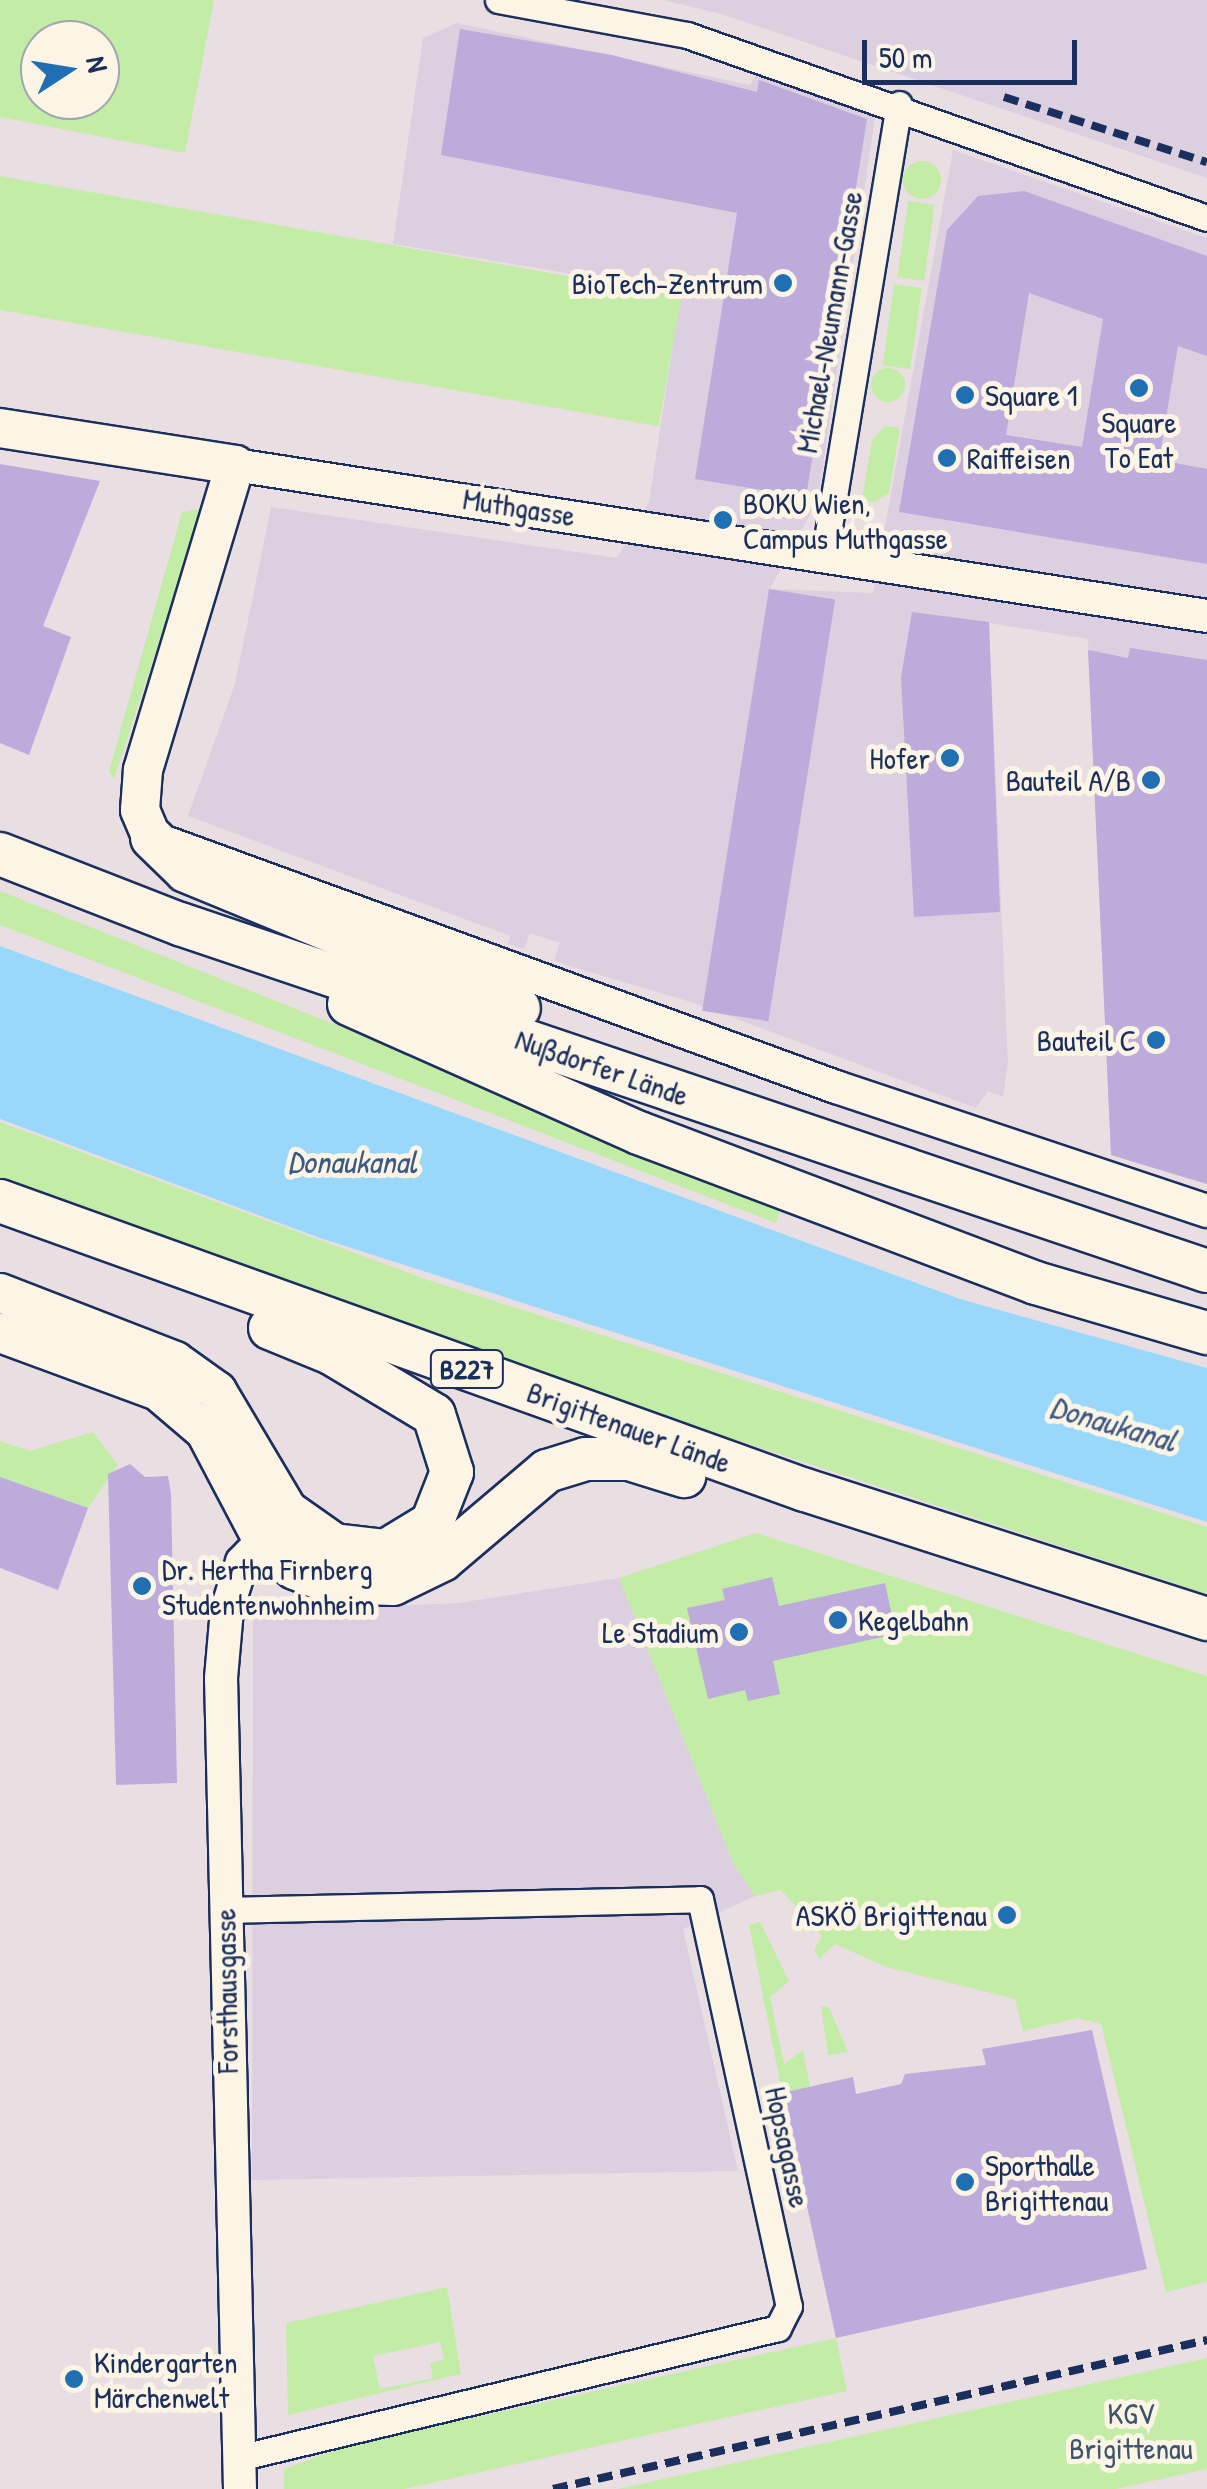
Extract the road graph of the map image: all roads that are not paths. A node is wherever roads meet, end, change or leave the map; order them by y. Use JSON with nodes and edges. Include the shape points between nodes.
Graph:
{"nodes":[{"id":1,"x":498,"y":0,"type":"edge"},
{"id":2,"x":899,"y":104,"type":"junction"},
{"id":3,"x":1207,"y":218,"type":"edge"},
{"id":4,"x":0,"y":428,"type":"edge"},
{"id":5,"x":235,"y":465,"type":"junction"},
{"id":6,"x":826,"y":551,"type":"junction"},
{"id":7,"x":1207,"y":616,"type":"edge"},
{"id":8,"x":152,"y":838,"type":"junction"},
{"id":9,"x":0,"y":854,"type":"edge"},
{"id":10,"x":180,"y":924,"type":"junction"},
{"id":11,"x":799,"y":1131,"type":"junction"},
{"id":12,"x":0,"y":1201,"type":"edge"},
{"id":13,"x":1207,"y":1210,"type":"edge"},
{"id":14,"x":128,"y":1249,"type":"junction"},
{"id":15,"x":1202,"y":1268,"type":"edge"},
{"id":16,"x":0,"y":1294,"type":"edge"},
{"id":17,"x":0,"y":1333,"type":"edge"},
{"id":18,"x":1207,"y":1333,"type":"edge"},
{"id":19,"x":804,"y":1490,"type":"junction"},
{"id":20,"x":276,"y":1526,"type":"junction"},
{"id":21,"x":1207,"y":1619,"type":"edge"},
{"id":22,"x":224,"y":1910,"type":"junction"},
{"id":23,"x":239,"y":2474,"type":"edge"}],
"edges":[{"from":1,"to":2,"type":"street","via":[[687,35]]},
{"from":2,"to":3,"type":"street"},
{"from":2,"to":6,"type":"street","name":"Michael-Neumann-Gasse"},
{"from":4,"to":5,"type":"main road","name":"Muthgasse"},
{"from":5,"to":6,"type":"street","name":"Muthgasse"},
{"from":5,"to":8,"type":"main road","via":[[230,502],[143,770],[140,810]]},
{"from":6,"to":7,"type":"street","name":"Muthgasse"},
{"from":8,"to":11,"type":"highway","via":[[186,872],[682,1072]]},
{"from":8,"to":13,"type":"street","name":"Nußdorfer Lände","via":[[836,1087]]},
{"from":9,"to":10,"type":"highway","name":"Nußdorfer Lände"},
{"from":10,"to":11,"type":"highway","name":"Nußdorfer Lände"},
{"from":10,"to":18,"type":"highway","via":[[639,1133],[913,1236]]},
{"from":11,"to":15,"type":"highway","name":"Nußdorfer Lände"},
{"from":12,"to":14,"type":"highway","name":"Brigittenauer Lände","number":"B227"},
{"from":14,"to":19,"type":"highway","name":"Brigittenauer Lände","number":"B227"},
{"from":14,"to":20,"type":"highway","via":[[159,1283],[331,1354],[434,1415],[448,1447],[451,1485],[419,1536],[386,1550],[352,1551]]},
{"from":16,"to":20,"type":"main road","via":[[175,1361],[217,1391]]},
{"from":17,"to":20,"type":"main road","via":[[158,1391],[205,1431]]},
{"from":19,"to":20,"type":"highway","via":[[735,1492],[629,1458],[586,1459],[547,1472],[442,1560],[393,1584],[330,1582],[295,1568]]},
{"from":19,"to":21,"type":"highway","name":"Brigittenauer Lände","number":"B227"},
{"from":20,"to":22,"type":"street","name":"Forsthausgasse","via":[[242,1562],[227,1610]]},
{"from":22,"to":23,"type":"street","name":"Forsthausgasse"},
{"from":22,"to":23,"type":"street","name":"Hopsagasse","via":[[700,1899],[788,2295],[778,2328]]}]}
